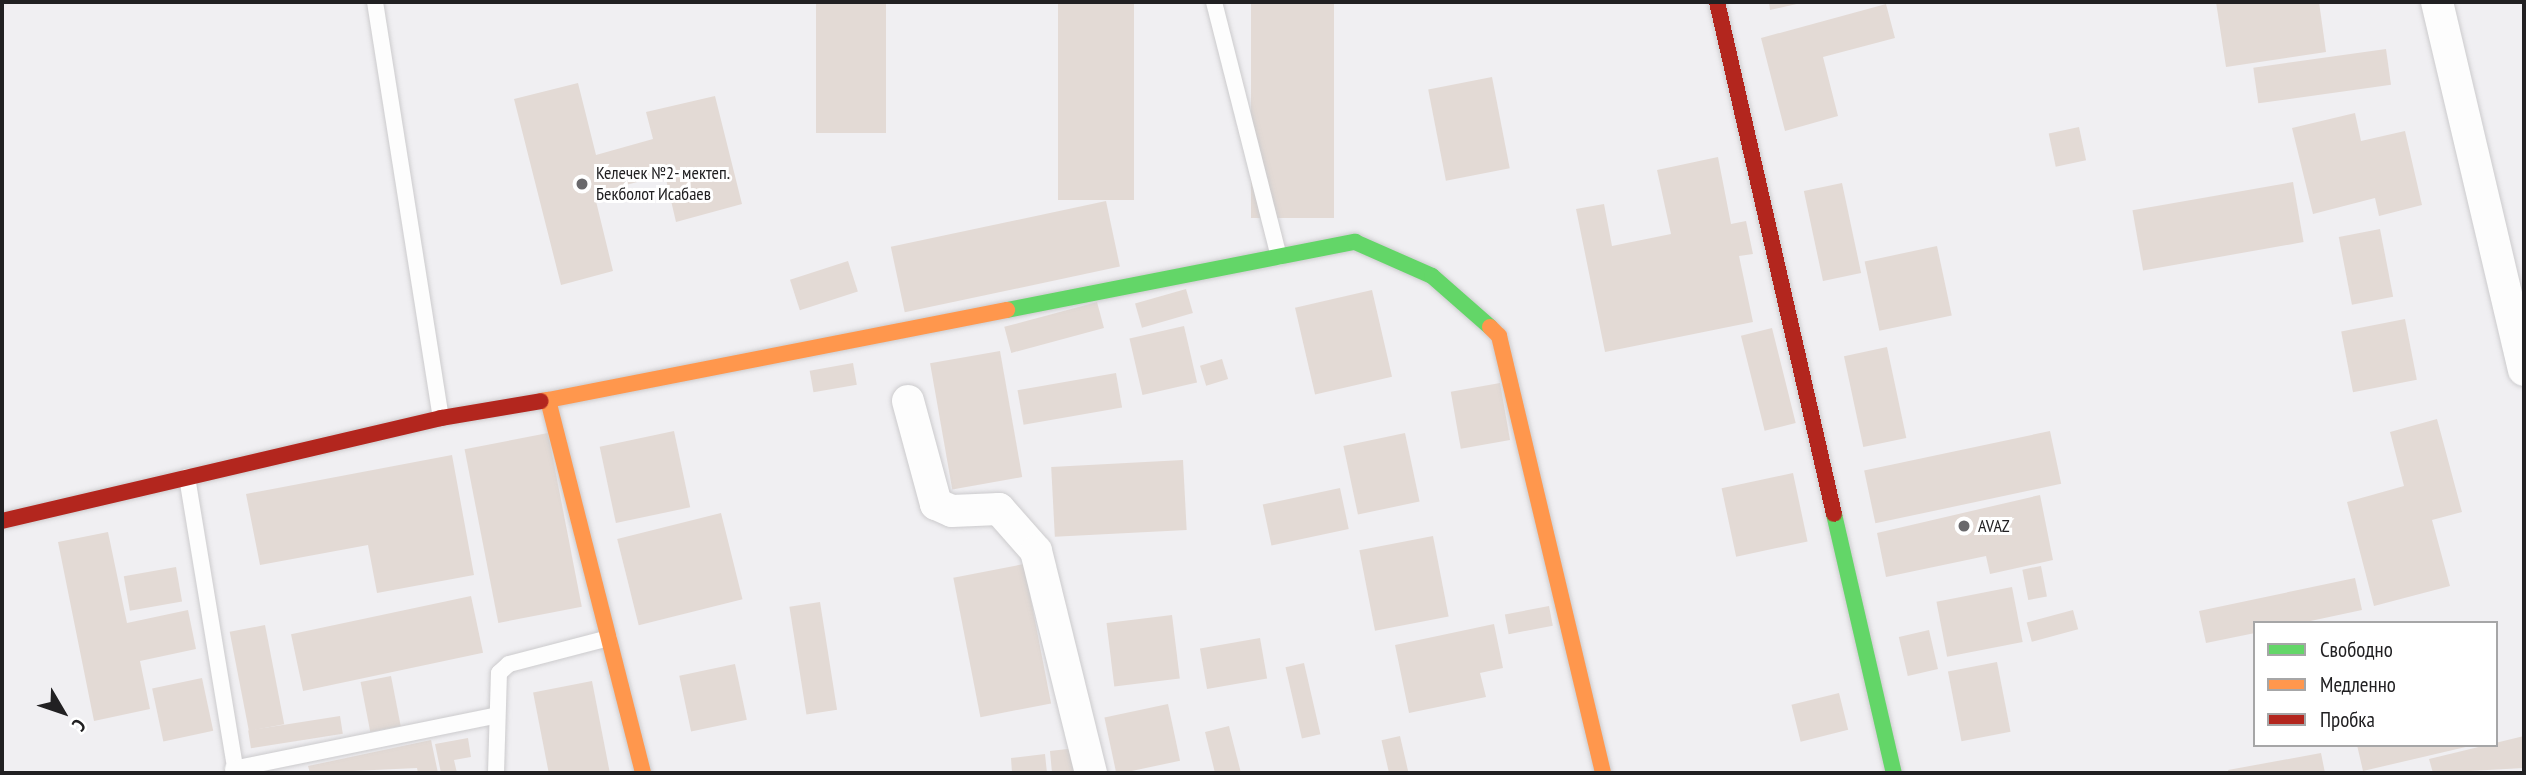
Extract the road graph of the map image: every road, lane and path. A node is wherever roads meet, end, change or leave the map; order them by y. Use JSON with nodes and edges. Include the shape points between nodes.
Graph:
{"nodes":[{"id":1,"x":1213,"y":2,"type":"edge"},
{"id":2,"x":1717,"y":2,"type":"edge"},
{"id":3,"x":2437,"y":2,"type":"edge"},
{"id":4,"x":378,"y":5,"type":"edge"},
{"id":5,"x":1279,"y":257,"type":"junction"},
{"id":6,"x":2523,"y":359,"type":"edge"},
{"id":7,"x":548,"y":400,"type":"junction"},
{"id":8,"x":908,"y":401,"type":"dead end"},
{"id":9,"x":441,"y":418,"type":"junction"},
{"id":10,"x":187,"y":477,"type":"junction"},
{"id":11,"x":2,"y":521,"type":"edge"},
{"id":12,"x":609,"y":638,"type":"junction"},
{"id":13,"x":494,"y":716,"type":"junction"},
{"id":14,"x":235,"y":771,"type":"edge"},
{"id":15,"x":496,"y":773,"type":"edge"},
{"id":16,"x":643,"y":773,"type":"edge"},
{"id":17,"x":1091,"y":773,"type":"edge"},
{"id":18,"x":1603,"y":773,"type":"edge"},
{"id":19,"x":1894,"y":773,"type":"edge"}],
"edges":[{"from":1,"to":5,"type":"lane"},
{"from":2,"to":19,"type":"street"},
{"from":3,"to":6,"type":"street"},
{"from":4,"to":9,"type":"lane"},
{"from":5,"to":7,"type":"street"},
{"from":5,"to":18,"type":"street","via":[[1355,242],[1432,276],[1499,336]]},
{"from":7,"to":9,"type":"street"},
{"from":7,"to":12,"type":"street"},
{"from":8,"to":17,"type":"street","via":[[936,504],[953,511],[999,509],[1036,551]]},
{"from":9,"to":10,"type":"street"},
{"from":10,"to":11,"type":"street"},
{"from":10,"to":14,"type":"lane"},
{"from":12,"to":13,"type":"lane","via":[[509,664],[494,688]]},
{"from":12,"to":16,"type":"street"},
{"from":13,"to":14,"type":"lane"},
{"from":13,"to":15,"type":"lane"}]}
